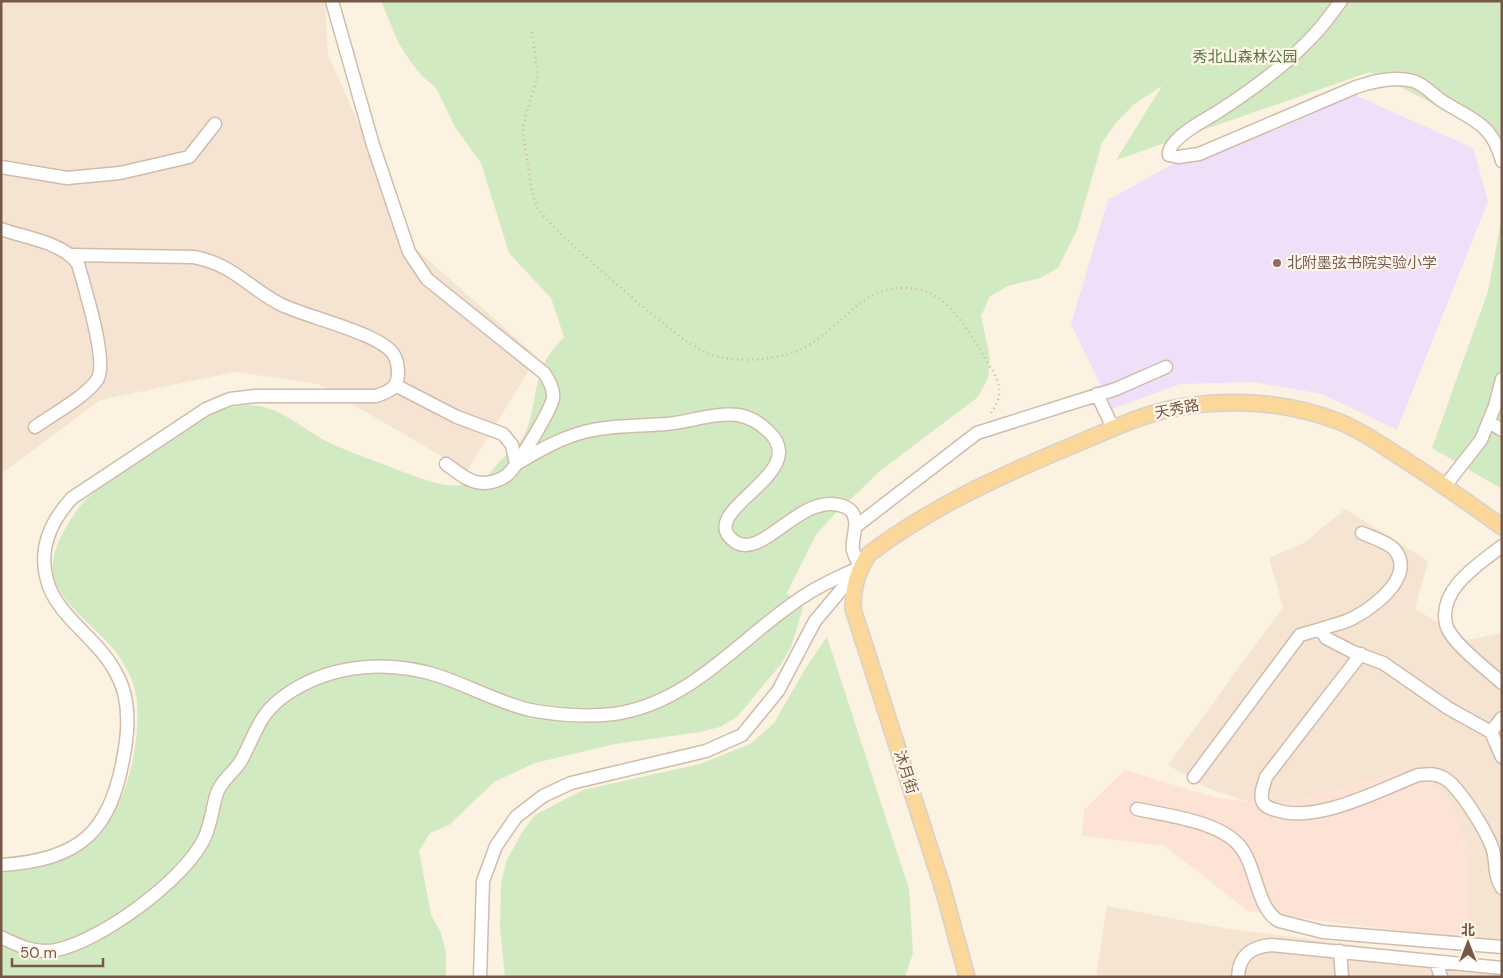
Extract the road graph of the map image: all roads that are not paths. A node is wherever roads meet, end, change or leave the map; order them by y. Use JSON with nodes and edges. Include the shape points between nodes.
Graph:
{"nodes":[{"id":1,"x":332,"y":1,"type":"edge"},
{"id":2,"x":1341,"y":1,"type":"edge"},
{"id":3,"x":215,"y":124,"type":"dead end"},
{"id":4,"x":1502,"y":161,"type":"edge"},
{"id":5,"x":1,"y":167,"type":"edge"},
{"id":6,"x":1,"y":229,"type":"edge"},
{"id":7,"x":72,"y":255,"type":"junction"},
{"id":8,"x":1166,"y":367,"type":"dead end"},
{"id":9,"x":1502,"y":379,"type":"edge"},
{"id":10,"x":395,"y":385,"type":"junction"},
{"id":11,"x":1097,"y":394,"type":"junction"},
{"id":12,"x":1489,"y":422,"type":"junction"},
{"id":13,"x":35,"y":427,"type":"dead end"},
{"id":14,"x":1113,"y":428,"type":"junction"},
{"id":15,"x":1502,"y":430,"type":"edge"},
{"id":16,"x":446,"y":464,"type":"dead end"},
{"id":17,"x":516,"y":464,"type":"junction"},
{"id":18,"x":1445,"y":486,"type":"junction"},
{"id":19,"x":1502,"y":526,"type":"edge"},
{"id":20,"x":855,"y":527,"type":"junction"},
{"id":21,"x":1362,"y":533,"type":"dead end"},
{"id":22,"x":1502,"y":546,"type":"edge"},
{"id":23,"x":860,"y":567,"type":"junction"},
{"id":24,"x":1321,"y":629,"type":"junction"},
{"id":25,"x":1361,"y":654,"type":"junction"},
{"id":26,"x":1502,"y":683,"type":"edge"},
{"id":27,"x":1502,"y":718,"type":"edge"},
{"id":28,"x":1491,"y":732,"type":"junction"},
{"id":29,"x":1502,"y":756,"type":"edge"},
{"id":30,"x":1194,"y":778,"type":"dead end"},
{"id":31,"x":1137,"y":809,"type":"dead end"},
{"id":32,"x":1498,"y":858,"type":"edge"},
{"id":33,"x":1,"y":865,"type":"edge"},
{"id":34,"x":1502,"y":888,"type":"edge"},
{"id":35,"x":1,"y":937,"type":"edge"},
{"id":36,"x":1502,"y":947,"type":"edge"},
{"id":37,"x":1340,"y":951,"type":"junction"},
{"id":38,"x":1436,"y":962,"type":"junction"},
{"id":39,"x":1502,"y":968,"type":"edge"},
{"id":40,"x":480,"y":977,"type":"edge"},
{"id":41,"x":967,"y":977,"type":"edge"},
{"id":42,"x":1238,"y":977,"type":"edge"},
{"id":43,"x":1342,"y":977,"type":"edge"},
{"id":44,"x":1440,"y":977,"type":"edge"}],
"edges":[{"from":1,"to":17,"type":"street","via":[[373,145],[401,232],[413,258],[427,279],[550,380],[553,391],[550,408]]},
{"from":2,"to":4,"type":"street","via":[[1313,37],[1241,97],[1189,130],[1170,148],[1169,155],[1199,154],[1356,88],[1391,79],[1414,81],[1481,123],[1493,136]]},
{"from":3,"to":5,"type":"street","via":[[189,157],[120,173],[67,178]]},
{"from":6,"to":7,"type":"street"},
{"from":7,"to":10,"type":"street","via":[[194,256],[212,260],[278,303],[340,325],[386,347],[396,362],[398,378]]},
{"from":7,"to":13,"type":"street","via":[[82,279],[102,368],[91,387]]},
{"from":8,"to":11,"type":"street"},
{"from":9,"to":12,"type":"street"},
{"from":10,"to":17,"type":"street","via":[[457,417],[503,434],[512,445]]},
{"from":10,"to":33,"type":"street","via":[[376,396],[255,396],[219,402],[72,498],[63,508],[44,551],[47,581],[55,601],[97,644],[117,674],[128,722],[122,764],[107,813],[88,836],[50,858]]},
{"from":11,"to":14,"type":"street"},
{"from":11,"to":20,"type":"street","via":[[978,434]]},
{"from":12,"to":15,"type":"street"},
{"from":12,"to":18,"type":"street","via":[[1482,440]]},
{"from":14,"to":18,"type":"main road","name":"天秀路","via":[[1154,413],[1186,406],[1248,402],[1277,406],[1310,412],[1366,434]]},
{"from":14,"to":23,"type":"main road","name":"天秀路","via":[[996,477],[955,499],[881,545]]},
{"from":16,"to":17,"type":"street","via":[[481,483],[502,479]]},
{"from":17,"to":20,"type":"street","via":[[582,432],[739,415],[756,421],[775,438],[778,457],[770,474],[731,510],[726,519],[728,534],[734,541],[748,546],[756,544],[799,513],[826,504],[852,512]]},
{"from":18,"to":19,"type":"main road","name":"天秀路"},
{"from":20,"to":23,"type":"street","via":[[853,549]]},
{"from":21,"to":24,"type":"street","via":[[1394,549],[1400,563],[1399,577],[1378,601],[1354,618]]},
{"from":22,"to":26,"type":"street","via":[[1464,577],[1450,596],[1446,614],[1446,625],[1455,640]]},
{"from":23,"to":35,"type":"street","via":[[804,595],[684,690],[616,714],[578,715],[530,710],[440,676],[388,666],[339,672],[309,682],[290,692],[261,719],[242,759],[220,786],[205,837],[176,876],[160,890],[106,930],[55,951],[29,950]]},
{"from":23,"to":40,"type":"street","via":[[814,621],[778,690],[742,735],[706,751],[571,783],[543,796],[516,817],[496,846],[483,881]]},
{"from":23,"to":41,"type":"main road","name":"沐月街","via":[[853,609],[944,888]]},
{"from":24,"to":25,"type":"street","via":[[1326,638]]},
{"from":24,"to":30,"type":"street","via":[[1300,634]]},
{"from":25,"to":28,"type":"street","via":[[1383,662],[1448,708]]},
{"from":25,"to":32,"type":"street","via":[[1266,777],[1261,793],[1263,803],[1283,812],[1305,814],[1335,807],[1431,773],[1446,779],[1463,797]]},
{"from":27,"to":28,"type":"street"},
{"from":28,"to":29,"type":"street"},
{"from":31,"to":36,"type":"street","via":[[1197,823],[1233,840],[1248,860],[1266,908],[1279,921],[1332,933]]},
{"from":32,"to":34,"type":"street","via":[[1495,871]]},
{"from":37,"to":38,"type":"street"},
{"from":37,"to":42,"type":"street","via":[[1286,945],[1260,946],[1243,957]]},
{"from":37,"to":43,"type":"street"},
{"from":38,"to":39,"type":"street"},
{"from":38,"to":44,"type":"street"}]}
